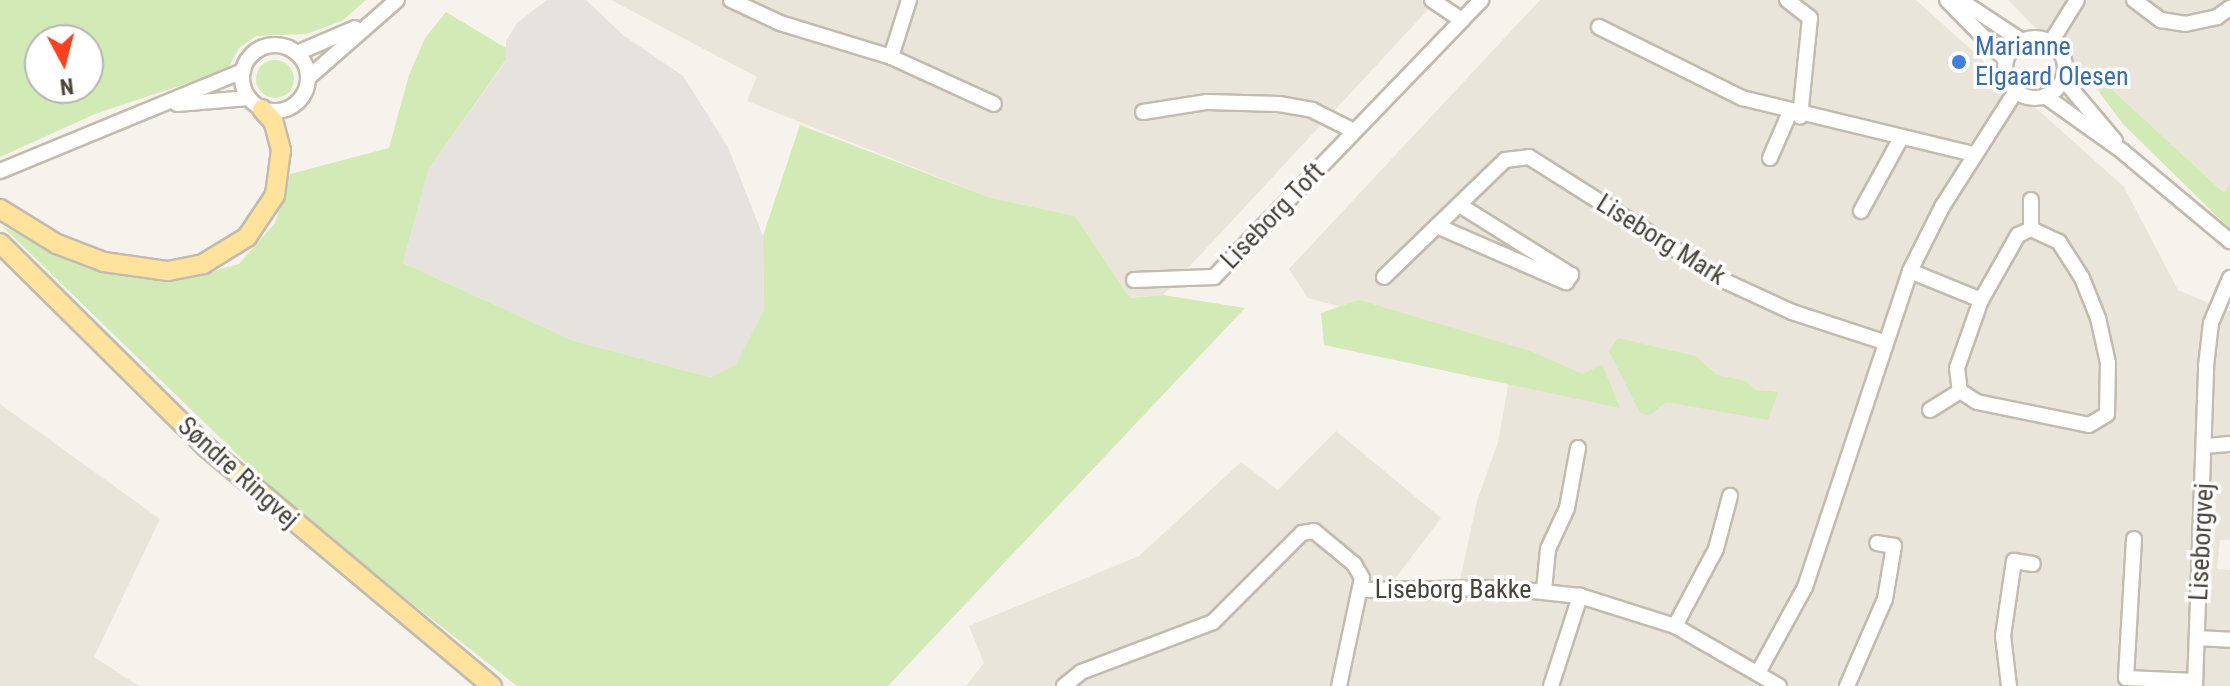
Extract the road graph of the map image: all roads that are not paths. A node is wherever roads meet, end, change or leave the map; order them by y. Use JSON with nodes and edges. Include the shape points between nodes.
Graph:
{"nodes":[{"id":1,"x":397,"y":0,"type":"edge"},
{"id":2,"x":731,"y":0,"type":"edge"},
{"id":3,"x":909,"y":0,"type":"edge"},
{"id":4,"x":1432,"y":0,"type":"edge"},
{"id":5,"x":1481,"y":0,"type":"edge"},
{"id":6,"x":1787,"y":0,"type":"edge"},
{"id":7,"x":1947,"y":0,"type":"edge"},
{"id":8,"x":1960,"y":0,"type":"edge"},
{"id":9,"x":2077,"y":0,"type":"edge"},
{"id":10,"x":2134,"y":0,"type":"edge"},
{"id":11,"x":2230,"y":8,"type":"edge"},
{"id":12,"x":1462,"y":20,"type":"junction"},
{"id":13,"x":365,"y":24,"type":"junction"},
{"id":14,"x":1599,"y":27,"type":"dead end"},
{"id":15,"x":2022,"y":41,"type":"junction"},
{"id":16,"x":2051,"y":42,"type":"junction"},
{"id":17,"x":297,"y":53,"type":"junction"},
{"id":18,"x":891,"y":57,"type":"junction"},
{"id":19,"x":2006,"y":60,"type":"junction"},
{"id":20,"x":243,"y":71,"type":"junction"},
{"id":21,"x":308,"y":78,"type":"junction"},
{"id":22,"x":2063,"y":79,"type":"junction"},
{"id":23,"x":2016,"y":91,"type":"junction"},
{"id":24,"x":2045,"y":96,"type":"junction"},
{"id":25,"x":255,"y":103,"type":"junction"},
{"id":26,"x":994,"y":104,"type":"dead end"},
{"id":27,"x":157,"y":108,"type":"junction"},
{"id":28,"x":1143,"y":112,"type":"dead end"},
{"id":29,"x":1795,"y":114,"type":"junction"},
{"id":30,"x":1354,"y":131,"type":"junction"},
{"id":31,"x":1901,"y":138,"type":"junction"},
{"id":32,"x":2122,"y":151,"type":"junction"},
{"id":33,"x":1974,"y":154,"type":"junction"},
{"id":34,"x":1770,"y":158,"type":"dead end"},
{"id":35,"x":0,"y":171,"type":"edge"},
{"id":36,"x":2031,"y":200,"type":"dead end"},
{"id":37,"x":1461,"y":206,"type":"junction"},
{"id":38,"x":0,"y":209,"type":"edge"},
{"id":39,"x":1861,"y":211,"type":"dead end"},
{"id":40,"x":1437,"y":226,"type":"junction"},
{"id":41,"x":2031,"y":229,"type":"junction"},
{"id":42,"x":2230,"y":241,"type":"edge"},
{"id":43,"x":0,"y":243,"type":"edge"},
{"id":44,"x":1910,"y":271,"type":"junction"},
{"id":45,"x":1384,"y":277,"type":"dead end"},
{"id":46,"x":2230,"y":278,"type":"edge"},
{"id":47,"x":1134,"y":280,"type":"dead end"},
{"id":48,"x":1981,"y":300,"type":"junction"},
{"id":49,"x":1884,"y":342,"type":"junction"},
{"id":50,"x":1960,"y":391,"type":"junction"},
{"id":51,"x":1930,"y":410,"type":"dead end"},
{"id":52,"x":2230,"y":444,"type":"edge"},
{"id":53,"x":2206,"y":446,"type":"junction"},
{"id":54,"x":1578,"y":448,"type":"dead end"},
{"id":55,"x":1730,"y":496,"type":"dead end"},
{"id":56,"x":2134,"y":539,"type":"dead end"},
{"id":57,"x":1877,"y":543,"type":"dead end"},
{"id":58,"x":2033,"y":564,"type":"dead end"},
{"id":59,"x":1361,"y":590,"type":"junction"},
{"id":60,"x":1544,"y":590,"type":"junction"},
{"id":61,"x":1580,"y":596,"type":"junction"},
{"id":62,"x":1675,"y":626,"type":"junction"},
{"id":63,"x":2197,"y":638,"type":"junction"},
{"id":64,"x":2230,"y":640,"type":"edge"},
{"id":65,"x":1759,"y":671,"type":"junction"},
{"id":66,"x":2195,"y":683,"type":"edge"},
{"id":67,"x":492,"y":686,"type":"edge"},
{"id":68,"x":1064,"y":686,"type":"edge"},
{"id":69,"x":1339,"y":686,"type":"edge"},
{"id":70,"x":1551,"y":686,"type":"edge"},
{"id":71,"x":1779,"y":686,"type":"edge"},
{"id":72,"x":1847,"y":686,"type":"edge"},
{"id":73,"x":2009,"y":686,"type":"edge"}],
"edges":[{"from":1,"to":13,"type":"street"},
{"from":2,"to":18,"type":"street","via":[[780,23]]},
{"from":3,"to":18,"type":"street"},
{"from":4,"to":12,"type":"street"},
{"from":5,"to":12,"type":"street","name":"Liseborg Toft"},
{"from":6,"to":29,"type":"street","via":[[1810,18]]},
{"from":7,"to":19,"type":"street"},
{"from":8,"to":15,"type":"street"},
{"from":9,"to":16,"type":"street"},
{"from":10,"to":11,"type":"street","via":[[2161,20],[2185,24],[2217,17]]},
{"from":12,"to":30,"type":"street","name":"Liseborg Toft"},
{"from":13,"to":17,"type":"street"},
{"from":13,"to":21,"type":"street"},
{"from":14,"to":29,"type":"street","via":[[1670,66]]},
{"from":15,"to":16,"type":"street"},
{"from":15,"to":19,"type":"street"},
{"from":16,"to":22,"type":"street","via":[[2063,58]]},
{"from":17,"to":20,"type":"street","via":[[282,46],[265,47],[251,56]]},
{"from":17,"to":21,"type":"street"},
{"from":18,"to":26,"type":"street"},
{"from":19,"to":23,"type":"street","via":[[2007,77]]},
{"from":20,"to":25,"type":"street"},
{"from":20,"to":27,"type":"street"},
{"from":21,"to":25,"type":"street","via":[[296,104],[284,110]]},
{"from":22,"to":24,"type":"street"},
{"from":22,"to":32,"type":"street"},
{"from":23,"to":24,"type":"street"},
{"from":23,"to":33,"type":"street"},
{"from":24,"to":32,"type":"street"},
{"from":25,"to":27,"type":"street"},
{"from":25,"to":38,"type":"main road","via":[[273,121],[281,150],[275,195],[247,237],[203,264],[168,271],[104,262],[57,244]]},
{"from":27,"to":35,"type":"street"},
{"from":28,"to":30,"type":"street","via":[[1207,102],[1279,104],[1312,110]]},
{"from":29,"to":31,"type":"street"},
{"from":29,"to":34,"type":"street"},
{"from":30,"to":47,"type":"street","name":"Liseborg Toft","via":[[1214,277]]},
{"from":31,"to":33,"type":"street"},
{"from":31,"to":39,"type":"street"},
{"from":32,"to":42,"type":"street"},
{"from":33,"to":44,"type":"street"},
{"from":36,"to":41,"type":"street"},
{"from":37,"to":40,"type":"street","name":"Liseborg Mark"},
{"from":37,"to":40,"type":"street","via":[[1571,275],[1566,282]]},
{"from":37,"to":49,"type":"street","name":"Liseborg Mark","via":[[1505,160],[1529,157],[1727,282],[1792,312]]},
{"from":40,"to":45,"type":"street","name":"Liseborg Mark"},
{"from":41,"to":48,"type":"street","via":[[2010,244]]},
{"from":41,"to":50,"type":"street","via":[[2059,242],[2082,278],[2108,363],[2107,414],[2089,425],[1977,402]]},
{"from":43,"to":67,"type":"main road","name":"Søndre Ringvej","via":[[206,447]]},
{"from":44,"to":48,"type":"street"},
{"from":44,"to":49,"type":"street"},
{"from":46,"to":53,"type":"street","name":"Liseborgvej","via":[[2211,323]]},
{"from":48,"to":50,"type":"street","via":[[1957,368]]},
{"from":49,"to":65,"type":"street","via":[[1805,587]]},
{"from":50,"to":51,"type":"street"},
{"from":52,"to":53,"type":"street","name":"Liseborgvej"},
{"from":53,"to":63,"type":"street","name":"Liseborgvej"},
{"from":54,"to":60,"type":"street","name":"Liseborg Bakke","via":[[1567,508],[1548,549]]},
{"from":55,"to":62,"type":"street","via":[[1716,549]]},
{"from":56,"to":66,"type":"street","via":[[2126,678]]},
{"from":57,"to":72,"type":"street","via":[[1894,546],[1885,599]]},
{"from":58,"to":73,"type":"street","via":[[2014,561],[2003,636]]},
{"from":59,"to":60,"type":"street","name":"Liseborg Bakke"},
{"from":59,"to":68,"type":"street","name":"Liseborg Bakke","via":[[1354,564],[1314,531],[1302,533],[1213,622],[1081,672]]},
{"from":59,"to":69,"type":"street","name":"Liseborg Bakke"},
{"from":60,"to":61,"type":"street","name":"Liseborg Bakke"},
{"from":61,"to":62,"type":"street","name":"Liseborg Bakke"},
{"from":61,"to":70,"type":"street"},
{"from":62,"to":65,"type":"street","name":"Liseborg Bakke"},
{"from":63,"to":64,"type":"street","name":"Liseborgvej"},
{"from":63,"to":66,"type":"street","name":"Liseborgvej"},
{"from":65,"to":71,"type":"street","name":"Liseborg Bakke"}]}
